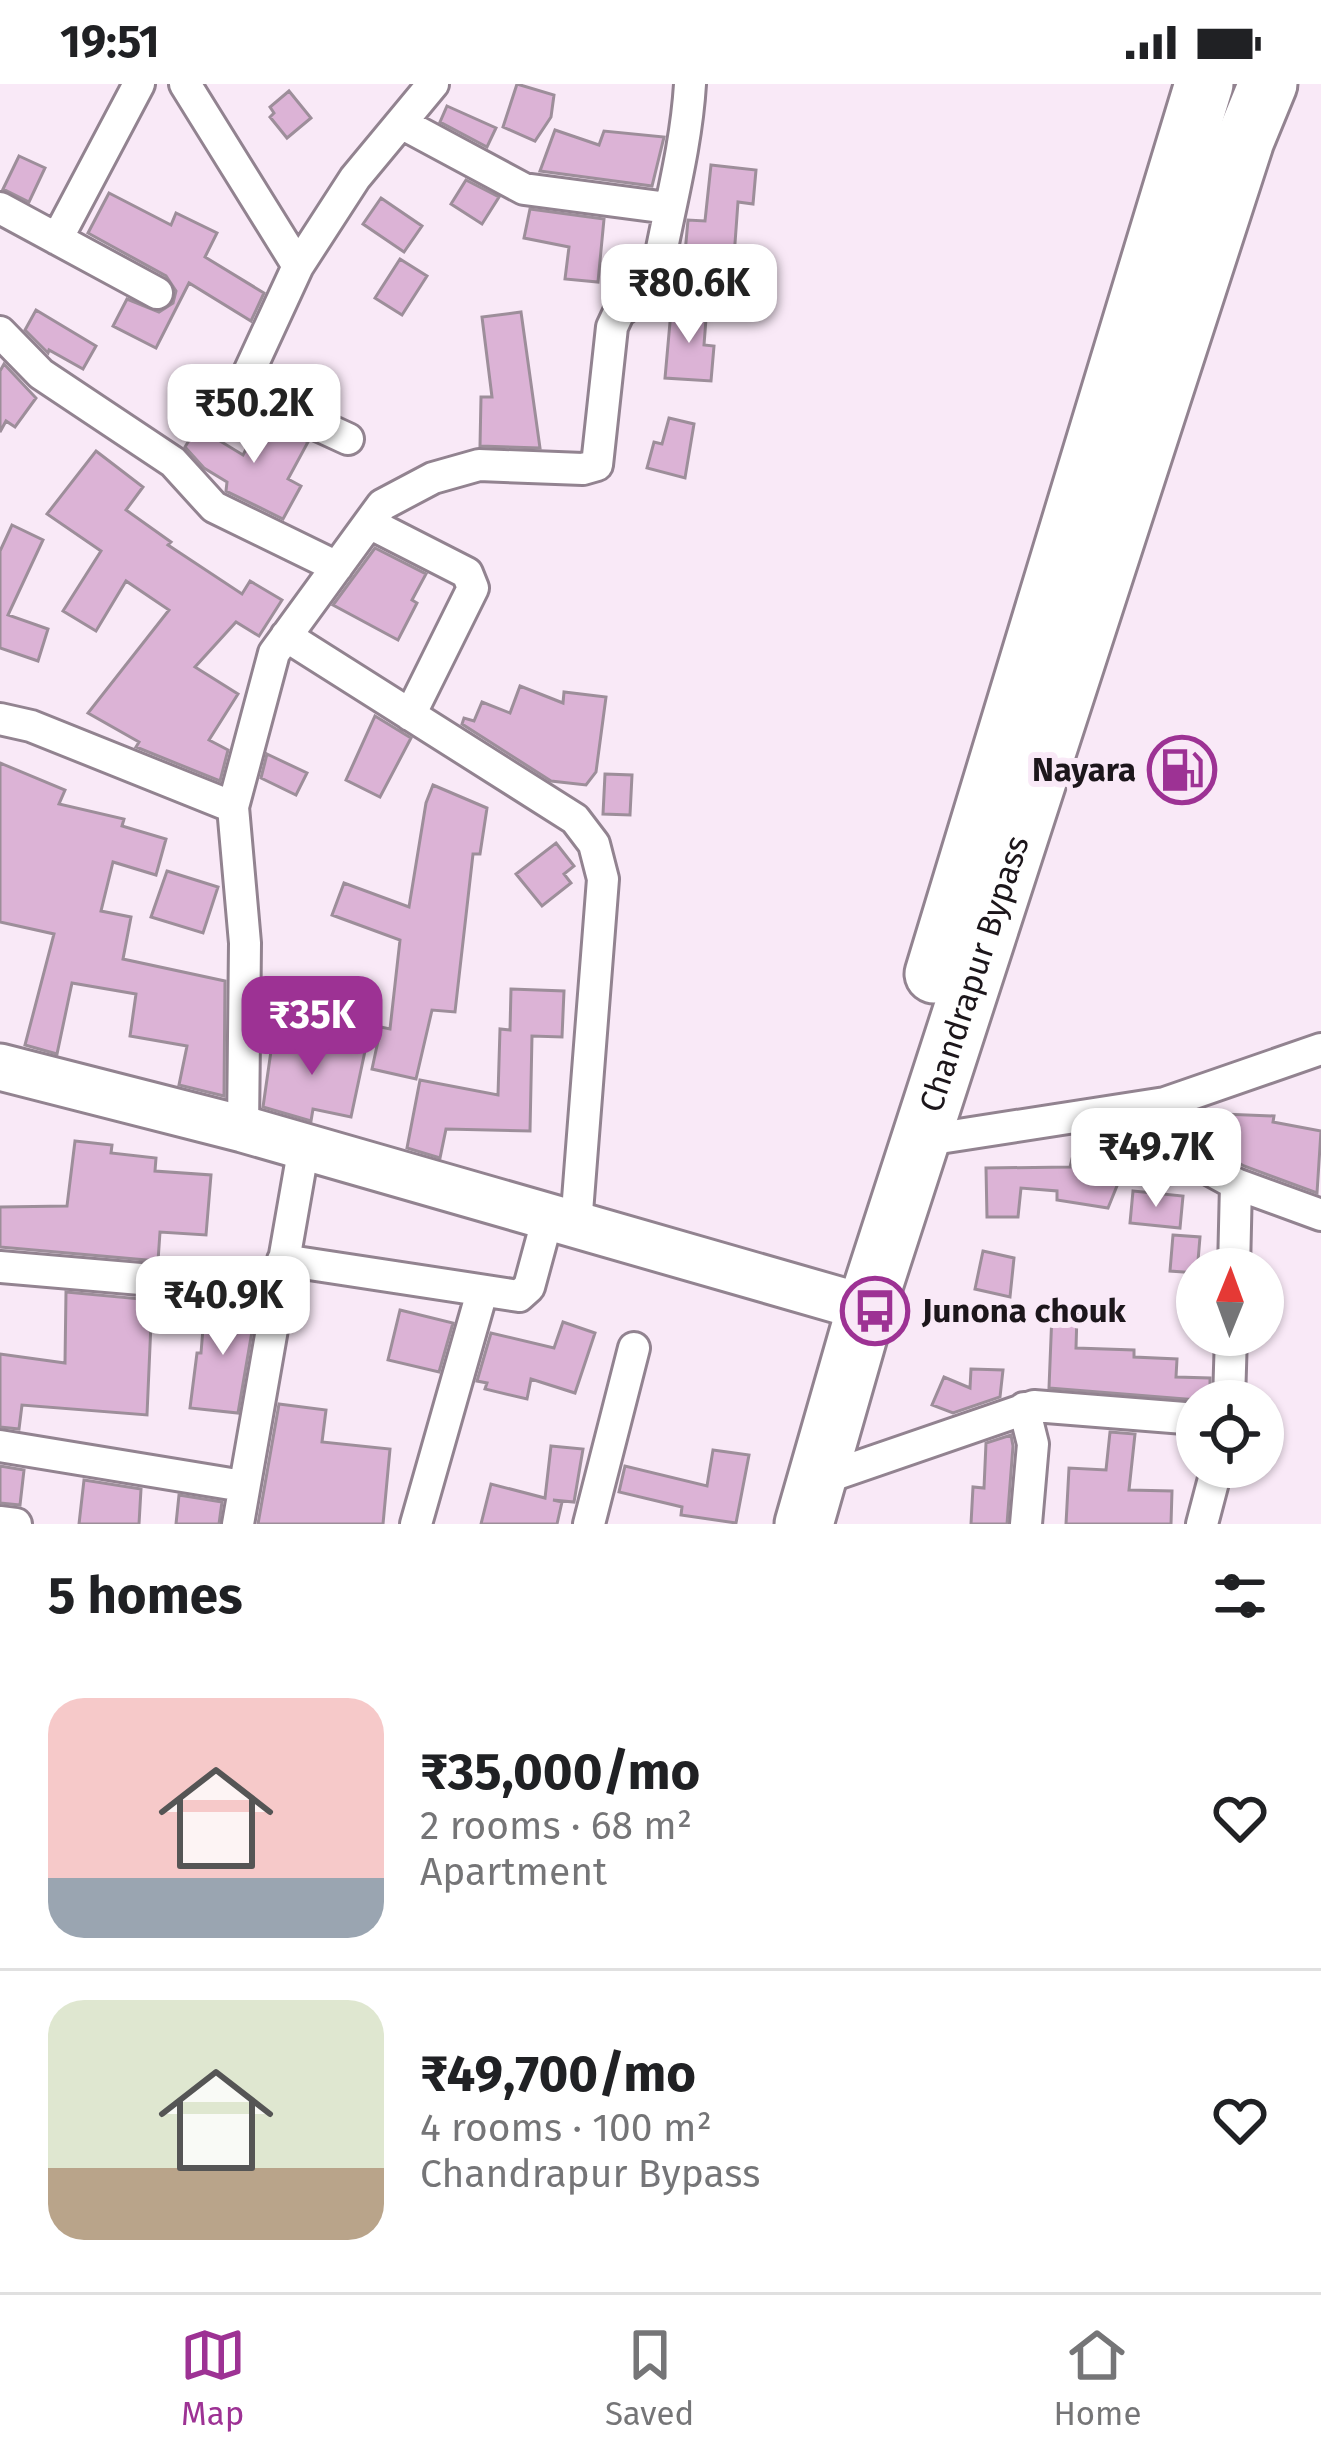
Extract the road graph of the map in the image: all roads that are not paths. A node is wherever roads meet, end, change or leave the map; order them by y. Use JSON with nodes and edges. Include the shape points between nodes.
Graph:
{"nodes":[{"id":1,"x":139,"y":84,"type":"edge"},
{"id":2,"x":185,"y":84,"type":"edge"},
{"id":3,"x":433,"y":84,"type":"edge"},
{"id":4,"x":690,"y":84,"type":"edge"},
{"id":5,"x":1205,"y":84,"type":"edge"},
{"id":6,"x":1268,"y":84,"type":"edge"},
{"id":7,"x":403,"y":124,"type":"junction"},
{"id":8,"x":1244,"y":140,"type":"junction"},
{"id":9,"x":0,"y":208,"type":"edge"},
{"id":10,"x":668,"y":208,"type":"junction"},
{"id":11,"x":57,"y":239,"type":"junction"},
{"id":12,"x":298,"y":266,"type":"junction"},
{"id":13,"x":157,"y":293,"type":"dead end"},
{"id":14,"x":0,"y":332,"type":"edge"},
{"id":15,"x":348,"y":439,"type":"dead end"},
{"id":16,"x":369,"y":524,"type":"junction"},
{"id":17,"x":337,"y":567,"type":"junction"},
{"id":18,"x":286,"y":636,"type":"junction"},
{"id":19,"x":410,"y":715,"type":"junction"},
{"id":20,"x":0,"y":719,"type":"edge"},
{"id":21,"x":232,"y":807,"type":"junction"},
{"id":22,"x":1321,"y":1049,"type":"edge"},
{"id":23,"x":0,"y":1067,"type":"edge"},
{"id":24,"x":1106,"y":1113,"type":"junction"},
{"id":25,"x":243,"y":1129,"type":"junction"},
{"id":26,"x":920,"y":1141,"type":"junction"},
{"id":27,"x":304,"y":1146,"type":"junction"},
{"id":28,"x":1236,"y":1184,"type":"junction"},
{"id":29,"x":1321,"y":1215,"type":"edge"},
{"id":30,"x":562,"y":1221,"type":"junction"},
{"id":31,"x":1234,"y":1248,"type":"edge"},
{"id":32,"x":0,"y":1267,"type":"edge"},
{"id":33,"x":282,"y":1275,"type":"junction"},
{"id":34,"x":482,"y":1292,"type":"junction"},
{"id":35,"x":850,"y":1304,"type":"junction"},
{"id":36,"x":634,"y":1348,"type":"dead end"},
{"id":37,"x":1024,"y":1408,"type":"junction"},
{"id":38,"x":1176,"y":1417,"type":"edge"},
{"id":39,"x":0,"y":1446,"type":"edge"},
{"id":40,"x":243,"y":1486,"type":"junction"},
{"id":41,"x":1211,"y":1488,"type":"edge"},
{"id":42,"x":810,"y":1503,"type":"edge"},
{"id":43,"x":0,"y":1522,"type":"edge"},
{"id":44,"x":16,"y":1524,"type":"edge"},
{"id":45,"x":238,"y":1524,"type":"edge"},
{"id":46,"x":416,"y":1524,"type":"edge"},
{"id":47,"x":589,"y":1524,"type":"edge"},
{"id":48,"x":770,"y":1524,"type":"edge"},
{"id":49,"x":1027,"y":1524,"type":"edge"},
{"id":50,"x":1202,"y":1524,"type":"edge"}],
"edges":[{"from":1,"to":11,"type":"street"},
{"from":2,"to":12,"type":"street"},
{"from":3,"to":7,"type":"street"},
{"from":4,"to":10,"type":"street"},
{"from":5,"to":8,"type":"street"},
{"from":5,"to":35,"type":"highway","name":"Chandrapur Bypass"},
{"from":6,"to":8,"type":"highway","name":"Chandrapur Bypass"},
{"from":7,"to":10,"type":"street","via":[[524,189]]},
{"from":7,"to":12,"type":"street","via":[[355,178]]},
{"from":8,"to":26,"type":"highway","name":"Chandrapur Bypass"},
{"from":9,"to":11,"type":"street"},
{"from":10,"to":16,"type":"street","via":[[655,286],[619,312],[612,327],[597,466],[479,466],[433,478],[382,505]]},
{"from":11,"to":13,"type":"street"},
{"from":12,"to":15,"type":"street","via":[[243,385]]},
{"from":14,"to":17,"type":"street","via":[[41,374],[173,462],[214,508]]},
{"from":16,"to":17,"type":"street"},
{"from":16,"to":19,"type":"street","via":[[472,579],[472,597]]},
{"from":17,"to":18,"type":"street"},
{"from":18,"to":19,"type":"street"},
{"from":18,"to":21,"type":"street","via":[[274,652]]},
{"from":19,"to":30,"type":"street","via":[[575,819],[600,861]]},
{"from":20,"to":21,"type":"street"},
{"from":21,"to":25,"type":"street","via":[[244,943]]},
{"from":22,"to":24,"type":"street","via":[[1165,1103]]},
{"from":23,"to":25,"type":"main road"},
{"from":24,"to":26,"type":"street"},
{"from":24,"to":28,"type":"street"},
{"from":25,"to":27,"type":"main road"},
{"from":26,"to":35,"type":"highway","name":"Chandrapur Bypass"},
{"from":27,"to":30,"type":"main road"},
{"from":27,"to":33,"type":"street"},
{"from":28,"to":29,"type":"street"},
{"from":28,"to":31,"type":"street"},
{"from":30,"to":34,"type":"street","via":[[526,1292]]},
{"from":30,"to":35,"type":"main road"},
{"from":32,"to":33,"type":"street"},
{"from":33,"to":34,"type":"street"},
{"from":33,"to":40,"type":"street"},
{"from":34,"to":46,"type":"street"},
{"from":35,"to":42,"type":"highway","name":"Chandrapur Bypass"},
{"from":35,"to":48,"type":"highway","name":"Chandrapur Bypass"},
{"from":36,"to":47,"type":"street"},
{"from":37,"to":38,"type":"street"},
{"from":37,"to":42,"type":"street"},
{"from":37,"to":49,"type":"street","via":[[1033,1444]]},
{"from":39,"to":40,"type":"street"},
{"from":40,"to":45,"type":"street"},
{"from":41,"to":50,"type":"street"},
{"from":43,"to":44,"type":"street"}]}
